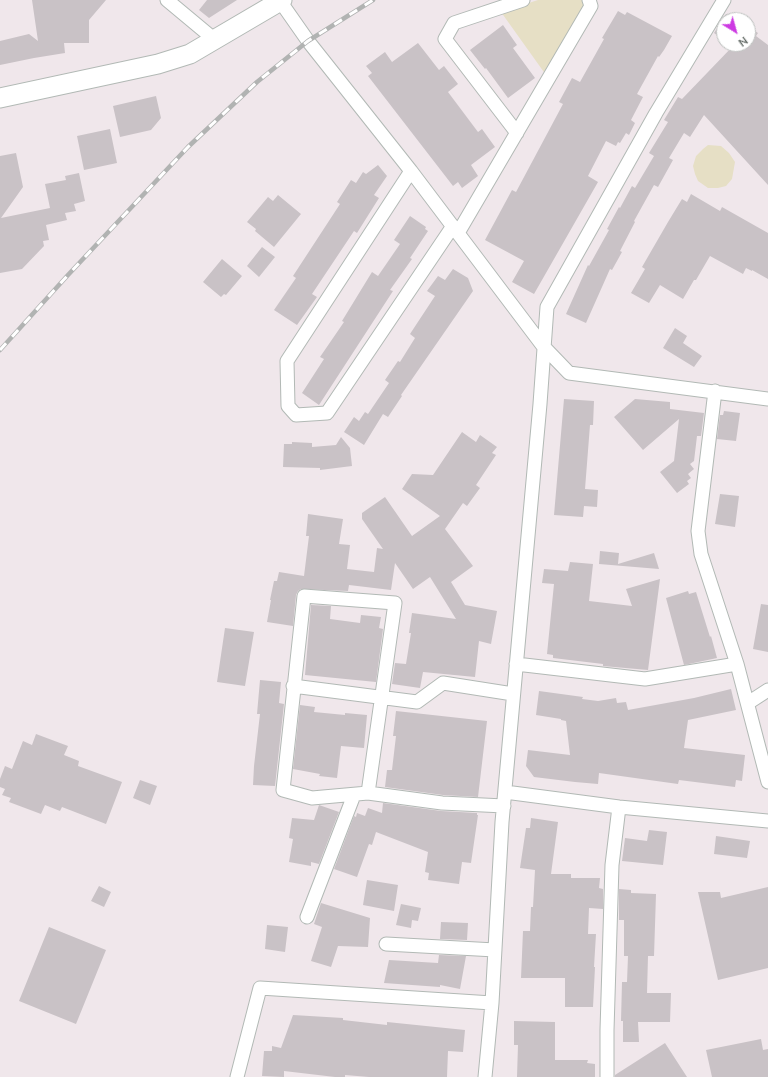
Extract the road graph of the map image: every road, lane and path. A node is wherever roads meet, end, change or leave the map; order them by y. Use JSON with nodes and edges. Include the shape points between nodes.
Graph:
{"nodes":[{"id":1,"x":168,"y":0,"type":"edge"},
{"id":2,"x":523,"y":0,"type":"edge"},
{"id":3,"x":589,"y":0,"type":"edge"},
{"id":4,"x":724,"y":0,"type":"edge"},
{"id":5,"x":281,"y":1,"type":"edge"},
{"id":6,"x":215,"y":40,"type":"junction"},
{"id":7,"x":0,"y":98,"type":"edge"},
{"id":8,"x":517,"y":133,"type":"junction"},
{"id":9,"x":411,"y":171,"type":"junction"},
{"id":10,"x":456,"y":229,"type":"junction"},
{"id":11,"x":543,"y":346,"type":"junction"},
{"id":12,"x":715,"y":391,"type":"junction"},
{"id":13,"x":768,"y":399,"type":"edge"},
{"id":14,"x":516,"y":664,"type":"junction"},
{"id":15,"x":737,"y":664,"type":"junction"},
{"id":16,"x":293,"y":686,"type":"junction"},
{"id":17,"x":768,"y":690,"type":"edge"},
{"id":18,"x":513,"y":694,"type":"junction"},
{"id":19,"x":381,"y":697,"type":"junction"},
{"id":20,"x":748,"y":703,"type":"junction"},
{"id":21,"x":768,"y":782,"type":"edge"},
{"id":22,"x":505,"y":792,"type":"junction"},
{"id":23,"x":354,"y":794,"type":"junction"},
{"id":24,"x":368,"y":794,"type":"junction"},
{"id":25,"x":504,"y":806,"type":"junction"},
{"id":26,"x":619,"y":807,"type":"junction"},
{"id":27,"x":768,"y":821,"type":"edge"},
{"id":28,"x":307,"y":917,"type":"dead end"},
{"id":29,"x":386,"y":944,"type":"dead end"},
{"id":30,"x":495,"y":950,"type":"junction"},
{"id":31,"x":492,"y":1003,"type":"junction"},
{"id":32,"x":483,"y":1074,"type":"edge"},
{"id":33,"x":237,"y":1077,"type":"edge"},
{"id":34,"x":607,"y":1077,"type":"edge"}],
"edges":[{"from":1,"to":6,"type":"street"},
{"from":2,"to":8,"type":"street","via":[[454,23],[445,39]]},
{"from":3,"to":8,"type":"street","via":[[591,6]]},
{"from":4,"to":11,"type":"street","via":[[656,113],[547,307]]},
{"from":5,"to":6,"type":"street"},
{"from":5,"to":9,"type":"street","via":[[308,41]]},
{"from":6,"to":7,"type":"street","via":[[190,54],[158,64]]},
{"from":8,"to":10,"type":"street"},
{"from":9,"to":10,"type":"street"},
{"from":9,"to":10,"type":"street","via":[[287,361],[288,406],[296,414],[327,413]]},
{"from":10,"to":11,"type":"street"},
{"from":11,"to":12,"type":"street","via":[[569,373]]},
{"from":11,"to":14,"type":"street"},
{"from":12,"to":13,"type":"street"},
{"from":12,"to":15,"type":"street","via":[[698,531],[700,554]]},
{"from":14,"to":15,"type":"street","via":[[645,679]]},
{"from":14,"to":18,"type":"street"},
{"from":15,"to":20,"type":"street"},
{"from":16,"to":19,"type":"street"},
{"from":16,"to":19,"type":"street","via":[[304,596],[394,603]]},
{"from":16,"to":23,"type":"street","via":[[283,790],[312,798]]},
{"from":17,"to":20,"type":"street"},
{"from":18,"to":19,"type":"street","via":[[443,683],[417,702]]},
{"from":18,"to":22,"type":"street"},
{"from":19,"to":24,"type":"street"},
{"from":20,"to":21,"type":"street"},
{"from":22,"to":25,"type":"street"},
{"from":22,"to":26,"type":"street"},
{"from":23,"to":24,"type":"street"},
{"from":23,"to":28,"type":"street"},
{"from":24,"to":25,"type":"street","via":[[442,803]]},
{"from":25,"to":30,"type":"street"},
{"from":26,"to":27,"type":"street"},
{"from":26,"to":34,"type":"street","via":[[612,865]]},
{"from":29,"to":30,"type":"street"},
{"from":30,"to":31,"type":"street"},
{"from":31,"to":32,"type":"street"},
{"from":31,"to":33,"type":"street","via":[[260,988]]}]}
